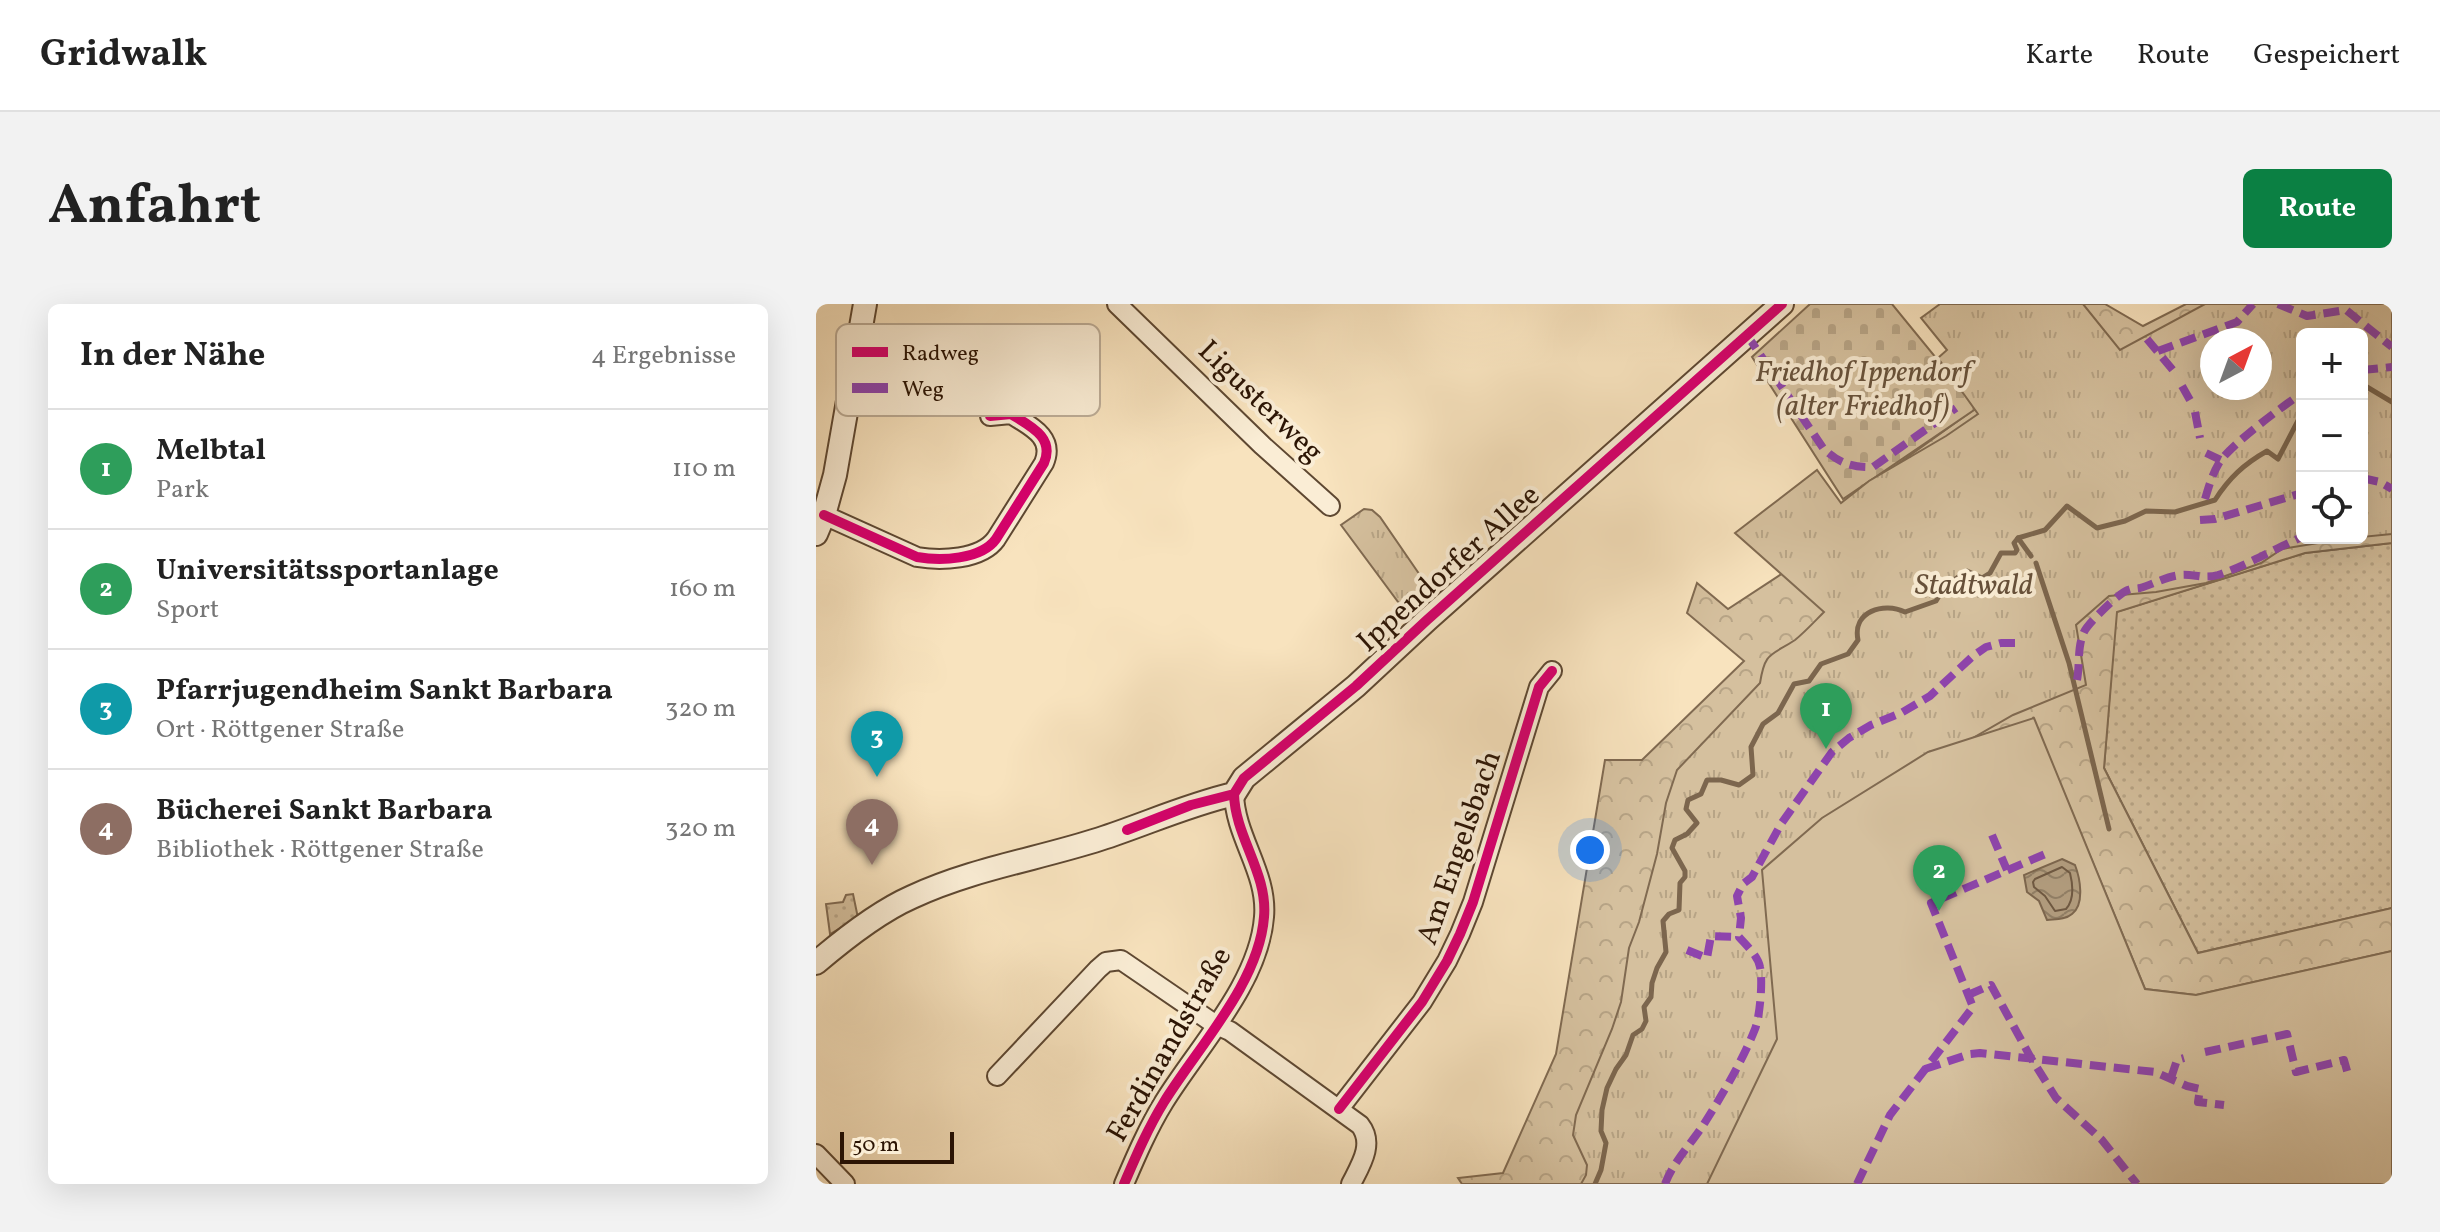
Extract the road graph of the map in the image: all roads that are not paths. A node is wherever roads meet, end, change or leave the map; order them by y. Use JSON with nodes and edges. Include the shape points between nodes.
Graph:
{"nodes":[{"id":1,"x":865,"y":304,"type":"edge"},
{"id":2,"x":1117,"y":304,"type":"edge"},
{"id":3,"x":1782,"y":304,"type":"edge"},
{"id":4,"x":861,"y":324,"type":"edge"},
{"id":5,"x":845,"y":416,"type":"edge"},
{"id":6,"x":1014,"y":416,"type":"edge"},
{"id":7,"x":1330,"y":506,"type":"dead end"},
{"id":8,"x":820,"y":525,"type":"edge"},
{"id":9,"x":1552,"y":671,"type":"dead end"},
{"id":10,"x":1234,"y":794,"type":"junction"},
{"id":11,"x":816,"y":963,"type":"edge"},
{"id":12,"x":1216,"y":1025,"type":"junction"},
{"id":13,"x":997,"y":1076,"type":"dead end"},
{"id":14,"x":1339,"y":1109,"type":"junction"},
{"id":15,"x":816,"y":1154,"type":"edge"},
{"id":16,"x":845,"y":1184,"type":"edge"},
{"id":17,"x":1124,"y":1184,"type":"edge"},
{"id":18,"x":1351,"y":1184,"type":"edge"}],
"edges":[{"from":1,"to":4,"type":"street"},
{"from":2,"to":7,"type":"street","name":"Ligusterweg"},
{"from":3,"to":10,"type":"street","name":"Ippendorfer Allee","via":[[1356,686],[1244,778]]},
{"from":5,"to":8,"type":"street"},
{"from":6,"to":8,"type":"street","via":[[1043,437],[1048,449],[988,549],[929,559]]},
{"from":9,"to":14,"type":"street","name":"Am Engelsbach","via":[[1539,687],[1454,948],[1422,1002]]},
{"from":10,"to":11,"type":"street","via":[[913,896]]},
{"from":10,"to":12,"type":"street","name":"Ferdinandstraße","via":[[1234,810],[1261,882],[1264,918],[1255,957]]},
{"from":12,"to":13,"type":"street","via":[[1114,960],[1098,969]]},
{"from":12,"to":14,"type":"street"},
{"from":12,"to":17,"type":"street","name":"Ferdinandstraße","via":[[1150,1126]]},
{"from":14,"to":18,"type":"street","via":[[1367,1136]]},
{"from":15,"to":16,"type":"street"}]}
